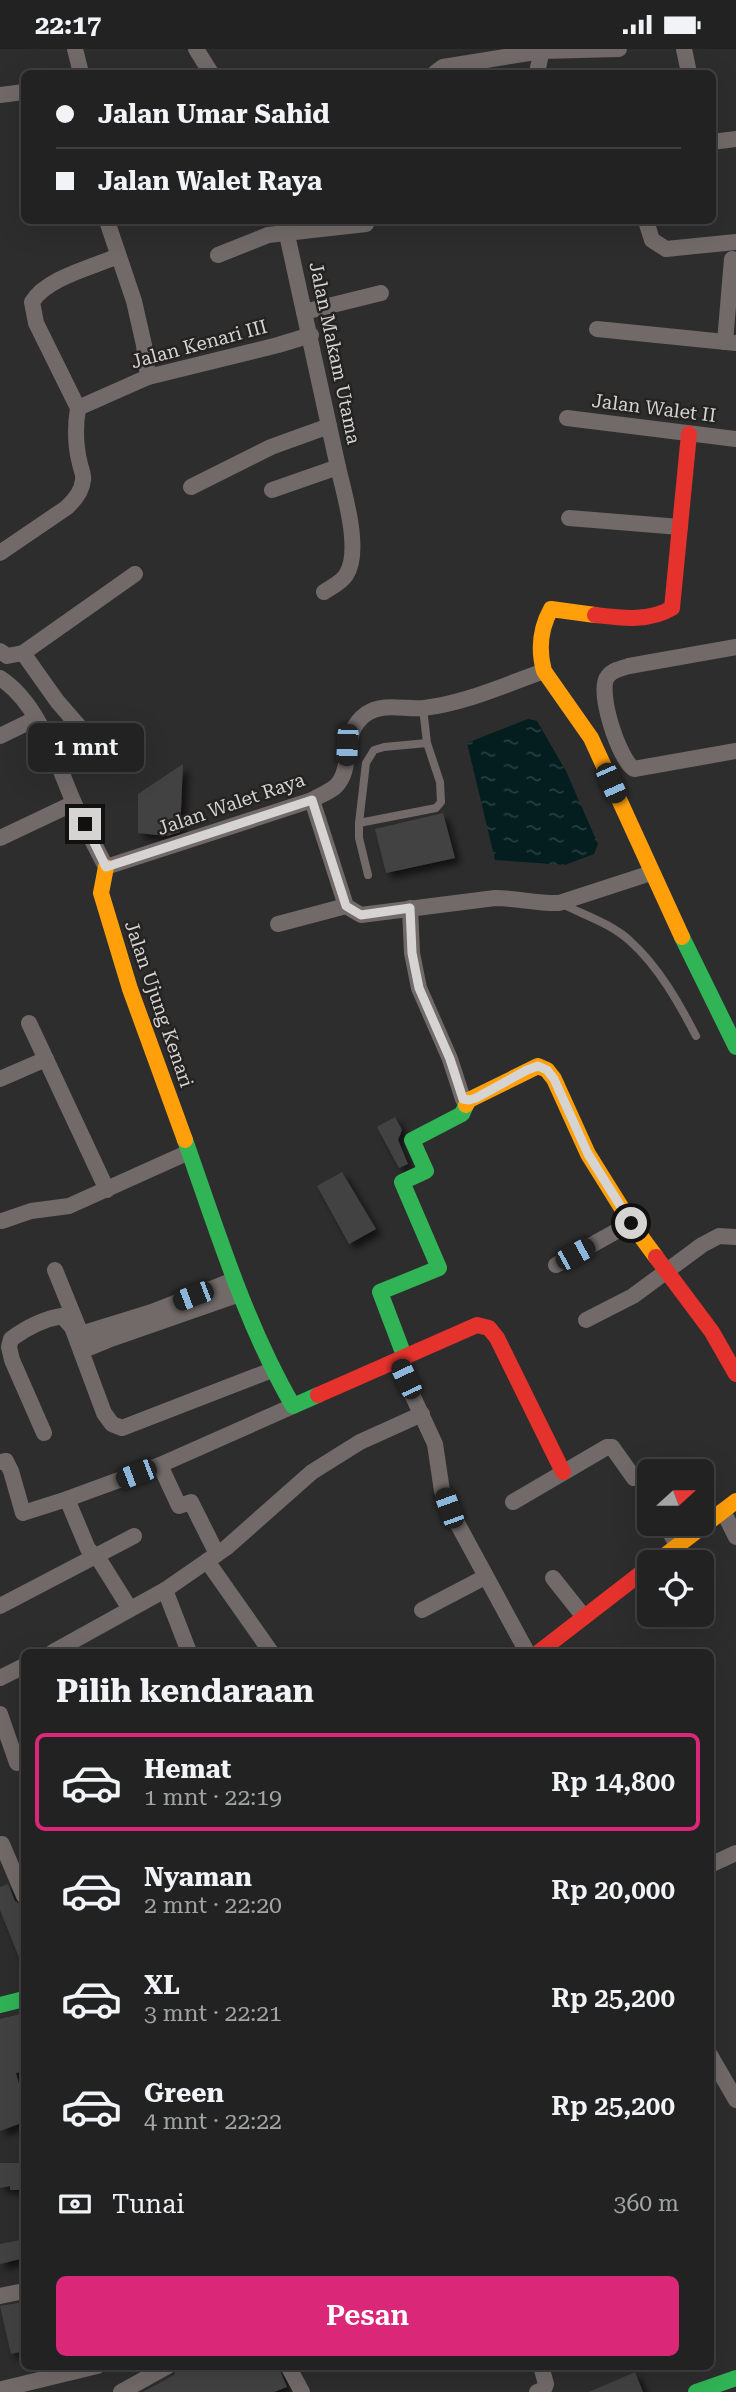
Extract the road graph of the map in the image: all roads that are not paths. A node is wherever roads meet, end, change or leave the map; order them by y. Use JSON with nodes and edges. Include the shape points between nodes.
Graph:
{"nodes":[{"id":1,"x":75,"y":49,"type":"edge"},
{"id":2,"x":196,"y":49,"type":"edge"},
{"id":3,"x":619,"y":49,"type":"edge"},
{"id":4,"x":684,"y":49,"type":"edge"},
{"id":5,"x":542,"y":50,"type":"edge"},
{"id":6,"x":512,"y":56,"type":"junction"},
{"id":7,"x":80,"y":70,"type":"edge"},
{"id":8,"x":209,"y":70,"type":"edge"},
{"id":9,"x":439,"y":70,"type":"edge"},
{"id":10,"x":513,"y":70,"type":"edge"},
{"id":11,"x":538,"y":70,"type":"edge"},
{"id":12,"x":688,"y":70,"type":"edge"},
{"id":13,"x":21,"y":92,"type":"edge"},
{"id":14,"x":0,"y":95,"type":"edge"},
{"id":15,"x":736,"y":139,"type":"edge"},
{"id":16,"x":716,"y":142,"type":"edge"},
{"id":17,"x":108,"y":224,"type":"edge"},
{"id":18,"x":366,"y":224,"type":"dead end"},
{"id":19,"x":647,"y":224,"type":"edge"},
{"id":20,"x":286,"y":227,"type":"edge"},
{"id":21,"x":736,"y":242,"type":"edge"},
{"id":22,"x":218,"y":255,"type":"dead end"},
{"id":23,"x":118,"y":256,"type":"junction"},
{"id":24,"x":732,"y":260,"type":"dead end"},
{"id":25,"x":381,"y":293,"type":"dead end"},
{"id":26,"x":304,"y":312,"type":"junction"},
{"id":27,"x":597,"y":330,"type":"dead end"},
{"id":28,"x":311,"y":335,"type":"junction"},
{"id":29,"x":730,"y":342,"type":"edge"},
{"id":30,"x":148,"y":377,"type":"junction"},
{"id":31,"x":78,"y":408,"type":"junction"},
{"id":32,"x":567,"y":418,"type":"dead end"},
{"id":33,"x":329,"y":426,"type":"junction"},
{"id":34,"x":689,"y":434,"type":"junction"},
{"id":35,"x":736,"y":439,"type":"edge"},
{"id":36,"x":338,"y":467,"type":"junction"},
{"id":37,"x":191,"y":487,"type":"dead end"},
{"id":38,"x":272,"y":490,"type":"dead end"},
{"id":39,"x":569,"y":518,"type":"dead end"},
{"id":40,"x":680,"y":527,"type":"junction"},
{"id":41,"x":0,"y":553,"type":"edge"},
{"id":42,"x":135,"y":574,"type":"dead end"},
{"id":43,"x":324,"y":591,"type":"dead end"},
{"id":44,"x":736,"y":647,"type":"edge"},
{"id":45,"x":5,"y":663,"type":"edge"},
{"id":46,"x":542,"y":666,"type":"junction"},
{"id":47,"x":423,"y":708,"type":"junction"},
{"id":48,"x":35,"y":719,"type":"junction"},
{"id":49,"x":612,"y":729,"type":"junction"},
{"id":50,"x":0,"y":736,"type":"edge"},
{"id":51,"x":591,"y":738,"type":"junction"},
{"id":52,"x":428,"y":743,"type":"junction"},
{"id":53,"x":96,"y":746,"type":"dead end"},
{"id":54,"x":736,"y":751,"type":"edge"},
{"id":55,"x":344,"y":772,"type":"junction"},
{"id":56,"x":365,"y":775,"type":"junction"},
{"id":57,"x":312,"y":800,"type":"junction"},
{"id":58,"x":74,"y":803,"type":"junction"},
{"id":59,"x":359,"y":823,"type":"junction"},
{"id":60,"x":0,"y":838,"type":"edge"},
{"id":61,"x":106,"y":867,"type":"junction"},
{"id":62,"x":651,"y":873,"type":"junction"},
{"id":63,"x":368,"y":875,"type":"dead end"},
{"id":64,"x":559,"y":903,"type":"junction"},
{"id":65,"x":346,"y":906,"type":"junction"},
{"id":66,"x":410,"y":908,"type":"junction"},
{"id":67,"x":278,"y":924,"type":"dead end"},
{"id":68,"x":29,"y":1023,"type":"dead end"},
{"id":69,"x":696,"y":1036,"type":"dead end"},
{"id":70,"x":736,"y":1047,"type":"edge"},
{"id":71,"x":46,"y":1059,"type":"junction"},
{"id":72,"x":0,"y":1079,"type":"edge"},
{"id":73,"x":469,"y":1100,"type":"junction"},
{"id":74,"x":189,"y":1152,"type":"junction"},
{"id":75,"x":107,"y":1190,"type":"junction"},
{"id":76,"x":2,"y":1221,"type":"dead end"},
{"id":77,"x":631,"y":1223,"type":"junction"},
{"id":78,"x":736,"y":1237,"type":"edge"},
{"id":79,"x":556,"y":1265,"type":"dead end"},
{"id":80,"x":55,"y":1270,"type":"dead end"},
{"id":81,"x":668,"y":1271,"type":"junction"},
{"id":82,"x":237,"y":1287,"type":"junction"},
{"id":83,"x":586,"y":1320,"type":"dead end"},
{"id":84,"x":81,"y":1351,"type":"junction"},
{"id":85,"x":401,"y":1360,"type":"junction"},
{"id":86,"x":272,"y":1370,"type":"junction"},
{"id":87,"x":736,"y":1374,"type":"edge"},
{"id":88,"x":293,"y":1406,"type":"junction"},
{"id":89,"x":422,"y":1415,"type":"junction"},
{"id":90,"x":44,"y":1433,"type":"dead end"},
{"id":91,"x":0,"y":1462,"type":"edge"},
{"id":92,"x":160,"y":1465,"type":"junction"},
{"id":93,"x":563,"y":1472,"type":"junction"},
{"id":94,"x":637,"y":1478,"type":"edge"},
{"id":95,"x":67,"y":1499,"type":"junction"},
{"id":96,"x":513,"y":1501,"type":"dead end"},
{"id":97,"x":730,"y":1506,"type":"edge"},
{"id":98,"x":134,"y":1536,"type":"dead end"},
{"id":99,"x":672,"y":1537,"type":"edge"},
{"id":100,"x":736,"y":1538,"type":"edge"},
{"id":101,"x":677,"y":1546,"type":"junction"},
{"id":102,"x":672,"y":1550,"type":"edge"},
{"id":103,"x":95,"y":1556,"type":"junction"},
{"id":104,"x":212,"y":1558,"type":"junction"},
{"id":105,"x":637,"y":1576,"type":"edge"},
{"id":106,"x":485,"y":1577,"type":"junction"},
{"id":107,"x":553,"y":1578,"type":"dead end"},
{"id":108,"x":165,"y":1590,"type":"junction"},
{"id":109,"x":0,"y":1607,"type":"edge"},
{"id":110,"x":130,"y":1609,"type":"junction"},
{"id":111,"x":422,"y":1610,"type":"dead end"},
{"id":112,"x":584,"y":1617,"type":"junction"},
{"id":113,"x":73,"y":1647,"type":"edge"},
{"id":114,"x":188,"y":1649,"type":"edge"},
{"id":115,"x":269,"y":1649,"type":"edge"},
{"id":116,"x":525,"y":1649,"type":"edge"},
{"id":117,"x":543,"y":1649,"type":"edge"},
{"id":118,"x":21,"y":1668,"type":"edge"},
{"id":119,"x":0,"y":1678,"type":"edge"},
{"id":120,"x":0,"y":1714,"type":"edge"},
{"id":121,"x":17,"y":1763,"type":"dead end"},
{"id":122,"x":2,"y":1844,"type":"edge"},
{"id":123,"x":736,"y":1853,"type":"edge"},
{"id":124,"x":714,"y":1863,"type":"edge"},
{"id":125,"x":21,"y":1889,"type":"edge"},
{"id":126,"x":21,"y":2000,"type":"edge"},
{"id":127,"x":0,"y":2005,"type":"edge"},
{"id":128,"x":714,"y":2061,"type":"edge"},
{"id":129,"x":734,"y":2093,"type":"edge"},
{"id":130,"x":21,"y":2292,"type":"edge"},
{"id":131,"x":0,"y":2296,"type":"edge"},
{"id":132,"x":80,"y":2370,"type":"edge"},
{"id":133,"x":161,"y":2370,"type":"edge"},
{"id":134,"x":291,"y":2370,"type":"edge"},
{"id":135,"x":542,"y":2370,"type":"edge"},
{"id":136,"x":736,"y":2378,"type":"edge"},
{"id":137,"x":2,"y":2388,"type":"edge"},
{"id":138,"x":121,"y":2392,"type":"edge"},
{"id":139,"x":302,"y":2392,"type":"edge"},
{"id":140,"x":537,"y":2392,"type":"edge"},
{"id":141,"x":696,"y":2392,"type":"edge"}],
"edges":[{"from":1,"to":7,"type":"street"},
{"from":2,"to":8,"type":"street"},
{"from":3,"to":5,"type":"street"},
{"from":4,"to":12,"type":"street"},
{"from":5,"to":6,"type":"street"},
{"from":5,"to":11,"type":"street"},
{"from":6,"to":9,"type":"street"},
{"from":6,"to":10,"type":"street"},
{"from":13,"to":14,"type":"street"},
{"from":15,"to":16,"type":"street"},
{"from":17,"to":23,"type":"street"},
{"from":18,"to":20,"type":"street"},
{"from":19,"to":21,"type":"street","via":[[652,240],[666,249]]},
{"from":20,"to":22,"type":"street"},
{"from":20,"to":26,"type":"street","name":"Jalan Makam Utama"},
{"from":23,"to":30,"type":"street","via":[[134,301]]},
{"from":23,"to":31,"type":"street","via":[[54,282],[32,302],[36,323]]},
{"from":24,"to":29,"type":"street"},
{"from":25,"to":26,"type":"street"},
{"from":26,"to":28,"type":"street","name":"Jalan Makam Utama"},
{"from":27,"to":29,"type":"street"},
{"from":28,"to":30,"type":"street","name":"Jalan Kenari III"},
{"from":28,"to":33,"type":"street","name":"Jalan Makam Utama"},
{"from":30,"to":31,"type":"street","name":"Jalan Kenari III"},
{"from":31,"to":41,"type":"street","via":[[75,428],[84,478],[81,489],[66,508]]},
{"from":32,"to":34,"type":"street","name":"Jalan Walet II"},
{"from":33,"to":36,"type":"street","name":"Jalan Makam Utama"},
{"from":33,"to":37,"type":"street","via":[[271,447]]},
{"from":34,"to":35,"type":"street","name":"Jalan Walet II"},
{"from":34,"to":40,"type":"street"},
{"from":36,"to":38,"type":"street","name":"Jalan Makam Utama"},
{"from":36,"to":43,"type":"street","via":[[351,558],[345,578]]},
{"from":39,"to":40,"type":"street"},
{"from":40,"to":46,"type":"street","via":[[672,608],[644,619],[551,609],[541,627]]},
{"from":42,"to":45,"type":"street"},
{"from":44,"to":49,"type":"street","via":[[614,671],[604,684]]},
{"from":45,"to":48,"type":"street","via":[[10,685]]},
{"from":45,"to":53,"type":"street","via":[[57,701]]},
{"from":46,"to":47,"type":"street","via":[[479,694]]},
{"from":46,"to":51,"type":"street"},
{"from":47,"to":52,"type":"lane"},
{"from":47,"to":55,"type":"street","via":[[397,706],[365,715],[347,745]]},
{"from":48,"to":50,"type":"street"},
{"from":48,"to":58,"type":"street"},
{"from":49,"to":51,"type":"street"},
{"from":49,"to":54,"type":"street","via":[[622,756],[634,769]]},
{"from":51,"to":62,"type":"street"},
{"from":52,"to":56,"type":"lane","via":[[374,750]]},
{"from":52,"to":59,"type":"lane","via":[[440,782],[441,802],[436,808]]},
{"from":55,"to":56,"type":"lane"},
{"from":55,"to":57,"type":"street","name":"Jalan Walet Raya","via":[[335,787]]},
{"from":56,"to":59,"type":"lane"},
{"from":57,"to":61,"type":"street","name":"Jalan Walet Raya"},
{"from":57,"to":65,"type":"street"},
{"from":58,"to":60,"type":"street"},
{"from":58,"to":61,"type":"street"},
{"from":59,"to":63,"type":"lane"},
{"from":61,"to":74,"type":"street","name":"Jalan Ujung Kenari","via":[[102,893],[107,913]]},
{"from":62,"to":64,"type":"street"},
{"from":62,"to":70,"type":"street"},
{"from":64,"to":66,"type":"street","via":[[495,898]]},
{"from":64,"to":69,"type":"lane","via":[[630,940],[674,994]]},
{"from":65,"to":66,"type":"street","via":[[361,915]]},
{"from":65,"to":67,"type":"street"},
{"from":66,"to":73,"type":"street","via":[[419,988],[463,1099]]},
{"from":68,"to":71,"type":"street"},
{"from":71,"to":72,"type":"street"},
{"from":71,"to":75,"type":"street"},
{"from":73,"to":77,"type":"street","via":[[542,1067],[554,1079],[588,1154]]},
{"from":73,"to":85,"type":"street","via":[[462,1114],[412,1140],[426,1171],[402,1182],[439,1268],[380,1292]]},
{"from":74,"to":75,"type":"street"},
{"from":74,"to":82,"type":"street","name":"Jalan Ujung Kenari"},
{"from":75,"to":76,"type":"street","via":[[69,1206]]},
{"from":77,"to":79,"type":"street"},
{"from":77,"to":81,"type":"street"},
{"from":78,"to":81,"type":"street","via":[[719,1237],[702,1245]]},
{"from":80,"to":82,"type":"street","via":[[81,1333]]},
{"from":81,"to":83,"type":"street","via":[[633,1296]]},
{"from":81,"to":87,"type":"street"},
{"from":82,"to":84,"type":"street"},
{"from":82,"to":86,"type":"street","name":"Jalan Ujung Kenari"},
{"from":84,"to":86,"type":"street","via":[[104,1413],[122,1428]]},
{"from":84,"to":90,"type":"street","via":[[72,1327],[62,1316],[24,1329],[11,1339],[12,1360]]},
{"from":85,"to":88,"type":"street"},
{"from":85,"to":89,"type":"street"},
{"from":85,"to":93,"type":"street","via":[[477,1325],[491,1328]]},
{"from":86,"to":88,"type":"street","name":"Jalan Ujung Kenari"},
{"from":88,"to":92,"type":"street"},
{"from":89,"to":104,"type":"street","via":[[360,1443],[312,1472]]},
{"from":89,"to":106,"type":"street","via":[[435,1444],[442,1491]]},
{"from":91,"to":95,"type":"street","via":[[6,1461],[11,1471],[23,1513]]},
{"from":92,"to":95,"type":"street"},
{"from":92,"to":104,"type":"street","via":[[179,1506],[191,1502]]},
{"from":93,"to":94,"type":"street","via":[[612,1447]]},
{"from":93,"to":96,"type":"street"},
{"from":95,"to":103,"type":"street"},
{"from":97,"to":100,"type":"street"},
{"from":97,"to":101,"type":"street"},
{"from":98,"to":103,"type":"street"},
{"from":99,"to":101,"type":"street"},
{"from":101,"to":102,"type":"street"},
{"from":103,"to":109,"type":"street"},
{"from":103,"to":110,"type":"street"},
{"from":104,"to":108,"type":"street"},
{"from":104,"to":115,"type":"street"},
{"from":105,"to":112,"type":"street"},
{"from":106,"to":111,"type":"street"},
{"from":106,"to":116,"type":"street"},
{"from":107,"to":112,"type":"street"},
{"from":108,"to":110,"type":"street"},
{"from":108,"to":114,"type":"street"},
{"from":110,"to":113,"type":"street"},
{"from":112,"to":117,"type":"street"},
{"from":118,"to":119,"type":"street"},
{"from":120,"to":121,"type":"street"},
{"from":122,"to":125,"type":"street"},
{"from":123,"to":124,"type":"street"},
{"from":126,"to":127,"type":"street"},
{"from":128,"to":129,"type":"street"},
{"from":130,"to":131,"type":"street"},
{"from":132,"to":137,"type":"street"},
{"from":133,"to":138,"type":"street"},
{"from":134,"to":139,"type":"street"},
{"from":135,"to":140,"type":"street","via":[[546,2384]]},
{"from":136,"to":141,"type":"street"}]}
